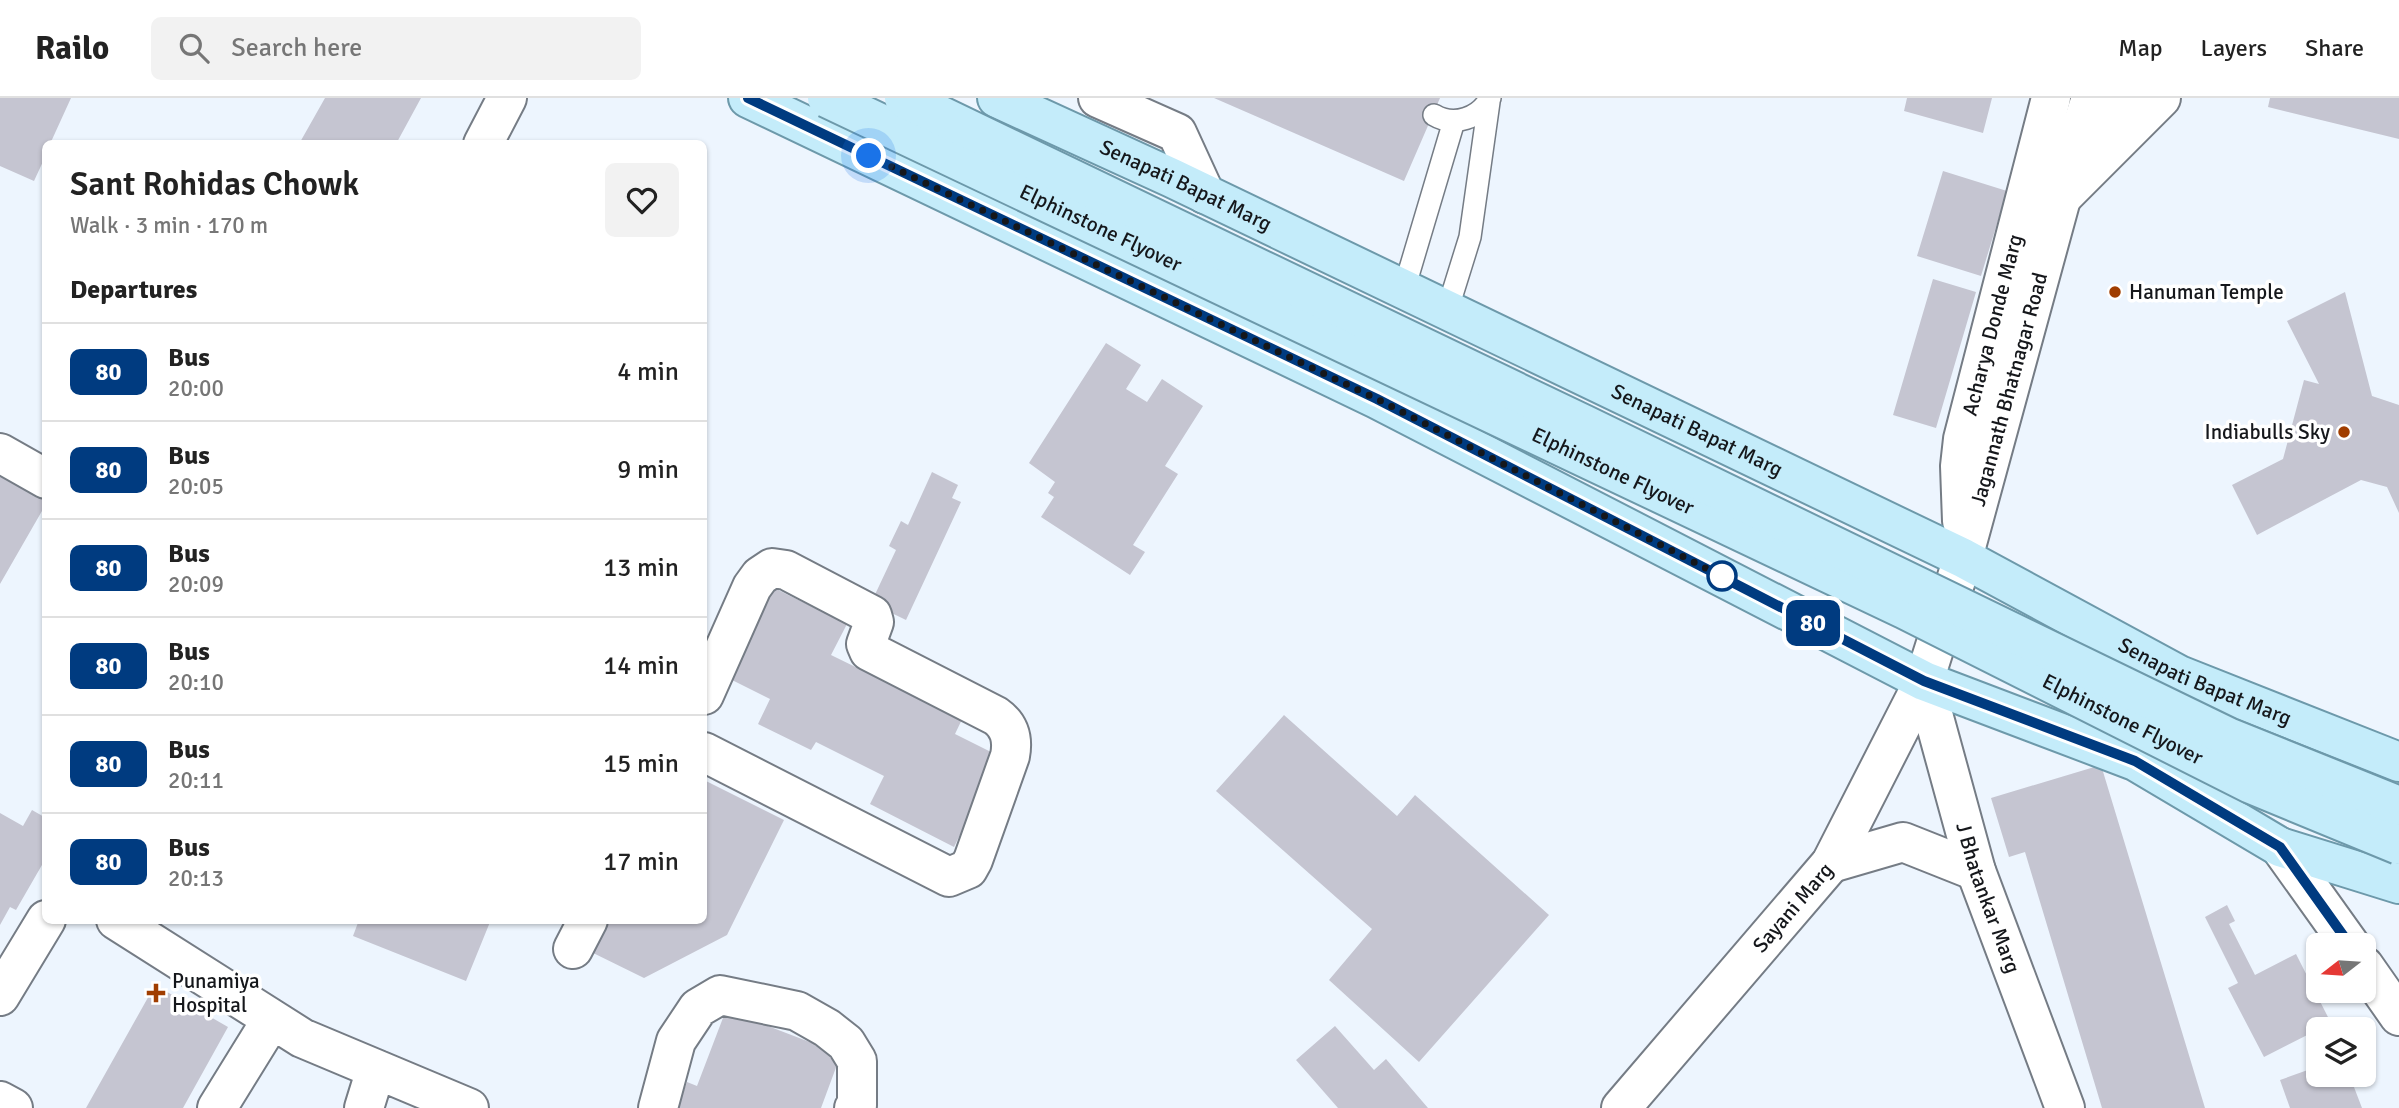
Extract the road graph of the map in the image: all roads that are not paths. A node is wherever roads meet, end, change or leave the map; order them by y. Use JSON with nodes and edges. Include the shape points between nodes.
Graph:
{"nodes":[{"id":1,"x":507,"y":98,"type":"edge"},
{"id":2,"x":748,"y":98,"type":"edge"},
{"id":3,"x":827,"y":98,"type":"edge"},
{"id":4,"x":904,"y":98,"type":"edge"},
{"id":5,"x":996,"y":98,"type":"edge"},
{"id":6,"x":1098,"y":98,"type":"edge"},
{"id":7,"x":2051,"y":98,"type":"edge"},
{"id":8,"x":2091,"y":98,"type":"edge"},
{"id":9,"x":2119,"y":98,"type":"edge"},
{"id":10,"x":2161,"y":98,"type":"edge"},
{"id":11,"x":1489,"y":100,"type":"edge"},
{"id":12,"x":485,"y":140,"type":"edge"},
{"id":13,"x":2076,"y":144,"type":"junction"},
{"id":14,"x":1189,"y":186,"type":"junction"},
{"id":15,"x":2062,"y":197,"type":"junction"},
{"id":16,"x":1112,"y":272,"type":"junction"},
{"id":17,"x":1424,"y":299,"type":"junction"},
{"id":18,"x":1377,"y":399,"type":"junction"},
{"id":19,"x":0,"y":453,"type":"edge"},
{"id":20,"x":42,"y":477,"type":"edge"},
{"id":21,"x":1963,"y":558,"type":"junction"},
{"id":22,"x":1924,"y":681,"type":"junction"},
{"id":23,"x":707,"y":688,"type":"edge"},
{"id":24,"x":707,"y":754,"type":"edge"},
{"id":25,"x":2399,"y":762,"type":"edge"},
{"id":26,"x":2399,"y":806,"type":"edge"},
{"id":27,"x":2399,"y":845,"type":"edge"},
{"id":28,"x":2280,"y":847,"type":"junction"},
{"id":29,"x":1831,"y":863,"type":"junction"},
{"id":30,"x":1976,"y":871,"type":"junction"},
{"id":31,"x":2399,"y":884,"type":"edge"},
{"id":32,"x":44,"y":924,"type":"edge"},
{"id":33,"x":122,"y":924,"type":"edge"},
{"id":34,"x":2341,"y":933,"type":"edge"},
{"id":35,"x":2376,"y":983,"type":"edge"},
{"id":36,"x":0,"y":996,"type":"edge"},
{"id":37,"x":2399,"y":1016,"type":"edge"},
{"id":38,"x":272,"y":1018,"type":"junction"},
{"id":39,"x":376,"y":1069,"type":"junction"},
{"id":40,"x":0,"y":1101,"type":"edge"},
{"id":41,"x":13,"y":1108,"type":"edge"},
{"id":42,"x":217,"y":1108,"type":"edge"},
{"id":43,"x":364,"y":1108,"type":"edge"},
{"id":44,"x":469,"y":1108,"type":"edge"},
{"id":45,"x":658,"y":1108,"type":"edge"},
{"id":46,"x":854,"y":1108,"type":"edge"},
{"id":47,"x":1621,"y":1108,"type":"edge"},
{"id":48,"x":2065,"y":1108,"type":"edge"}],
"edges":[{"from":1,"to":12,"type":"street"},
{"from":2,"to":16,"type":"main road"},
{"from":3,"to":27,"type":"main road","name":"Elphinstone Flyover","bridge":true,"via":[[1891,603],[2251,784]]},
{"from":4,"to":26,"type":"main road","name":"Elphinstone Flyover","bridge":true,"via":[[2228,737]]},
{"from":5,"to":14,"type":"main road","name":"Senapati Bapat Marg"},
{"from":6,"to":14,"type":"street","via":[[1177,133]]},
{"from":7,"to":21,"type":"street","name":"Acharya Donde Marg","via":[[1963,439]]},
{"from":8,"to":13,"type":"street","name":"Jagannath Bhatnagar Road"},
{"from":9,"to":13,"type":"street"},
{"from":10,"to":15,"type":"street"},
{"from":11,"to":17,"type":"lane","via":[[1470,237]]},
{"from":11,"to":17,"type":"lane","via":[[1467,119],[1444,118]]},
{"from":13,"to":15,"type":"street","name":"Jagannath Bhatnagar Road"},
{"from":14,"to":16,"type":"main road"},
{"from":14,"to":17,"type":"main road","name":"Senapati Bapat Marg"},
{"from":15,"to":21,"type":"street","name":"Jagannath Bhatnagar Road"},
{"from":16,"to":18,"type":"main road"},
{"from":17,"to":18,"type":"main road"},
{"from":17,"to":21,"type":"main road","name":"Senapati Bapat Marg"},
{"from":18,"to":22,"type":"main road"},
{"from":19,"to":20,"type":"street"},
{"from":21,"to":22,"type":"street","name":"Jagannath Bhatnagar Road"},
{"from":21,"to":25,"type":"main road","name":"Senapati Bapat Marg","via":[[2179,675]]},
{"from":22,"to":28,"type":"main road","via":[[2135,761]]},
{"from":22,"to":29,"type":"street","name":"Sayani Marg"},
{"from":22,"to":30,"type":"street","name":"J Bhatankar Marg"},
{"from":23,"to":24,"type":"street","via":[[752,587],[772,568],[786,570],[872,615],[874,622],[866,641],[869,651],[996,716],[1012,743],[973,860],[968,869],[949,877]]},
{"from":28,"to":31,"type":"main road"},
{"from":28,"to":34,"type":"street"},
{"from":29,"to":30,"type":"street","via":[[1903,842]]},
{"from":29,"to":47,"type":"street","name":"Sayani Marg"},
{"from":30,"to":48,"type":"street","name":"J Bhatankar Marg"},
{"from":32,"to":36,"type":"street"},
{"from":33,"to":38,"type":"street"},
{"from":35,"to":37,"type":"street"},
{"from":38,"to":39,"type":"street","via":[[302,1038]]},
{"from":38,"to":42,"type":"street"},
{"from":39,"to":43,"type":"street"},
{"from":39,"to":44,"type":"street"},
{"from":40,"to":41,"type":"street"},
{"from":45,"to":46,"type":"street","via":[[676,1041],[698,1008],[720,995],[797,1010],[846,1044],[857,1061]]}]}
